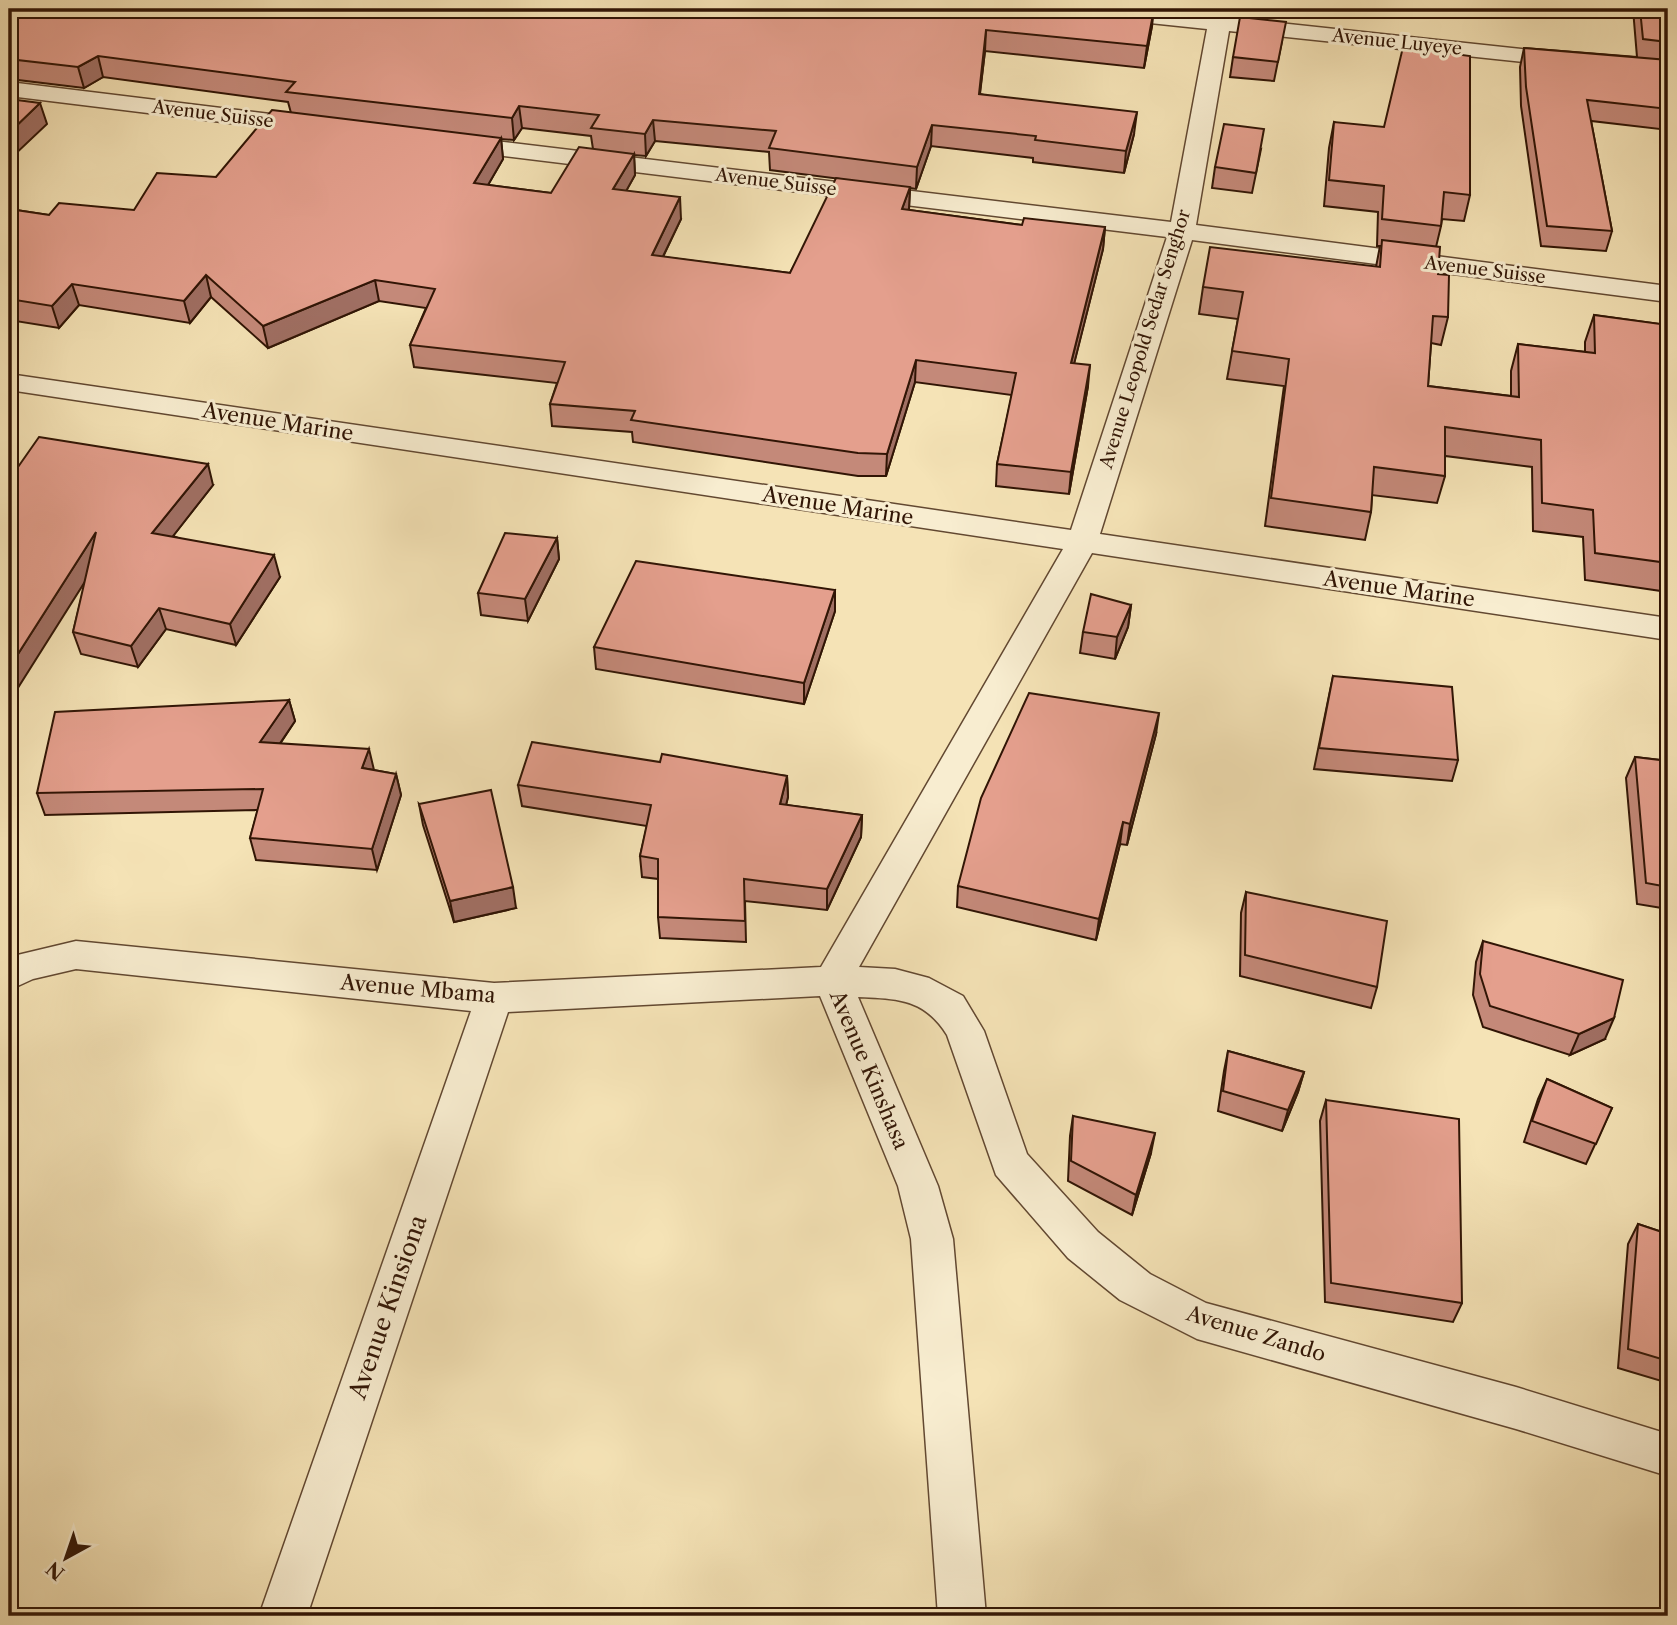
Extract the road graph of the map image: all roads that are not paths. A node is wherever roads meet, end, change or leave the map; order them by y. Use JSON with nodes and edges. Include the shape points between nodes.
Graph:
{"nodes":[{"id":1,"x":1083,"y":9,"type":"edge"},
{"id":2,"x":1220,"y":16,"type":"edge"},
{"id":3,"x":1586,"y":62,"type":"edge"},
{"id":4,"x":9,"y":89,"type":"edge"},
{"id":5,"x":340,"y":129,"type":"edge"},
{"id":6,"x":437,"y":141,"type":"edge"},
{"id":7,"x":1182,"y":231,"type":"junction"},
{"id":8,"x":1668,"y":294,"type":"edge"},
{"id":9,"x":9,"y":382,"type":"edge"},
{"id":10,"x":1082,"y":543,"type":"junction"},
{"id":11,"x":1668,"y":629,"type":"edge"},
{"id":12,"x":9,"y":975,"type":"edge"},
{"id":13,"x":832,"y":981,"type":"junction"},
{"id":14,"x":494,"y":998,"type":"junction"},
{"id":15,"x":1668,"y":1455,"type":"edge"},
{"id":16,"x":283,"y":1616,"type":"edge"},
{"id":17,"x":962,"y":1616,"type":"edge"}],
"edges":[{"from":1,"to":2,"type":"street","name":"Avenue Luyeye"},
{"from":2,"to":3,"type":"street","name":"Avenue Luyeye"},
{"from":2,"to":7,"type":"street","name":"Avenue Leopold Sedar Senghor"},
{"from":4,"to":5,"type":"street","name":"Avenue Suisse"},
{"from":6,"to":7,"type":"street","name":"Avenue Suisse"},
{"from":7,"to":8,"type":"street","name":"Avenue Suisse"},
{"from":7,"to":10,"type":"street","name":"Avenue Leopold Sedar Senghor"},
{"from":9,"to":10,"type":"street","name":"Avenue Marine"},
{"from":10,"to":11,"type":"street","name":"Avenue Marine"},
{"from":10,"to":13,"type":"street","name":"Avenue Kinshasa"},
{"from":12,"to":14,"type":"street","name":"Avenue Mbama","via":[[23,967],[76,955]]},
{"from":13,"to":14,"type":"street","name":"Avenue Mbama"},
{"from":13,"to":15,"type":"street","name":"Avenue Zando","via":[[895,984],[929,993],[950,1007],[965,1031],[1010,1163],[1083,1245],[1135,1287],[1197,1321],[1516,1408]]},
{"from":13,"to":17,"type":"street","name":"Avenue Kinshasa","via":[[918,1186],[932,1239]]},
{"from":14,"to":16,"type":"street","name":"Avenue Kinsiona"}]}
